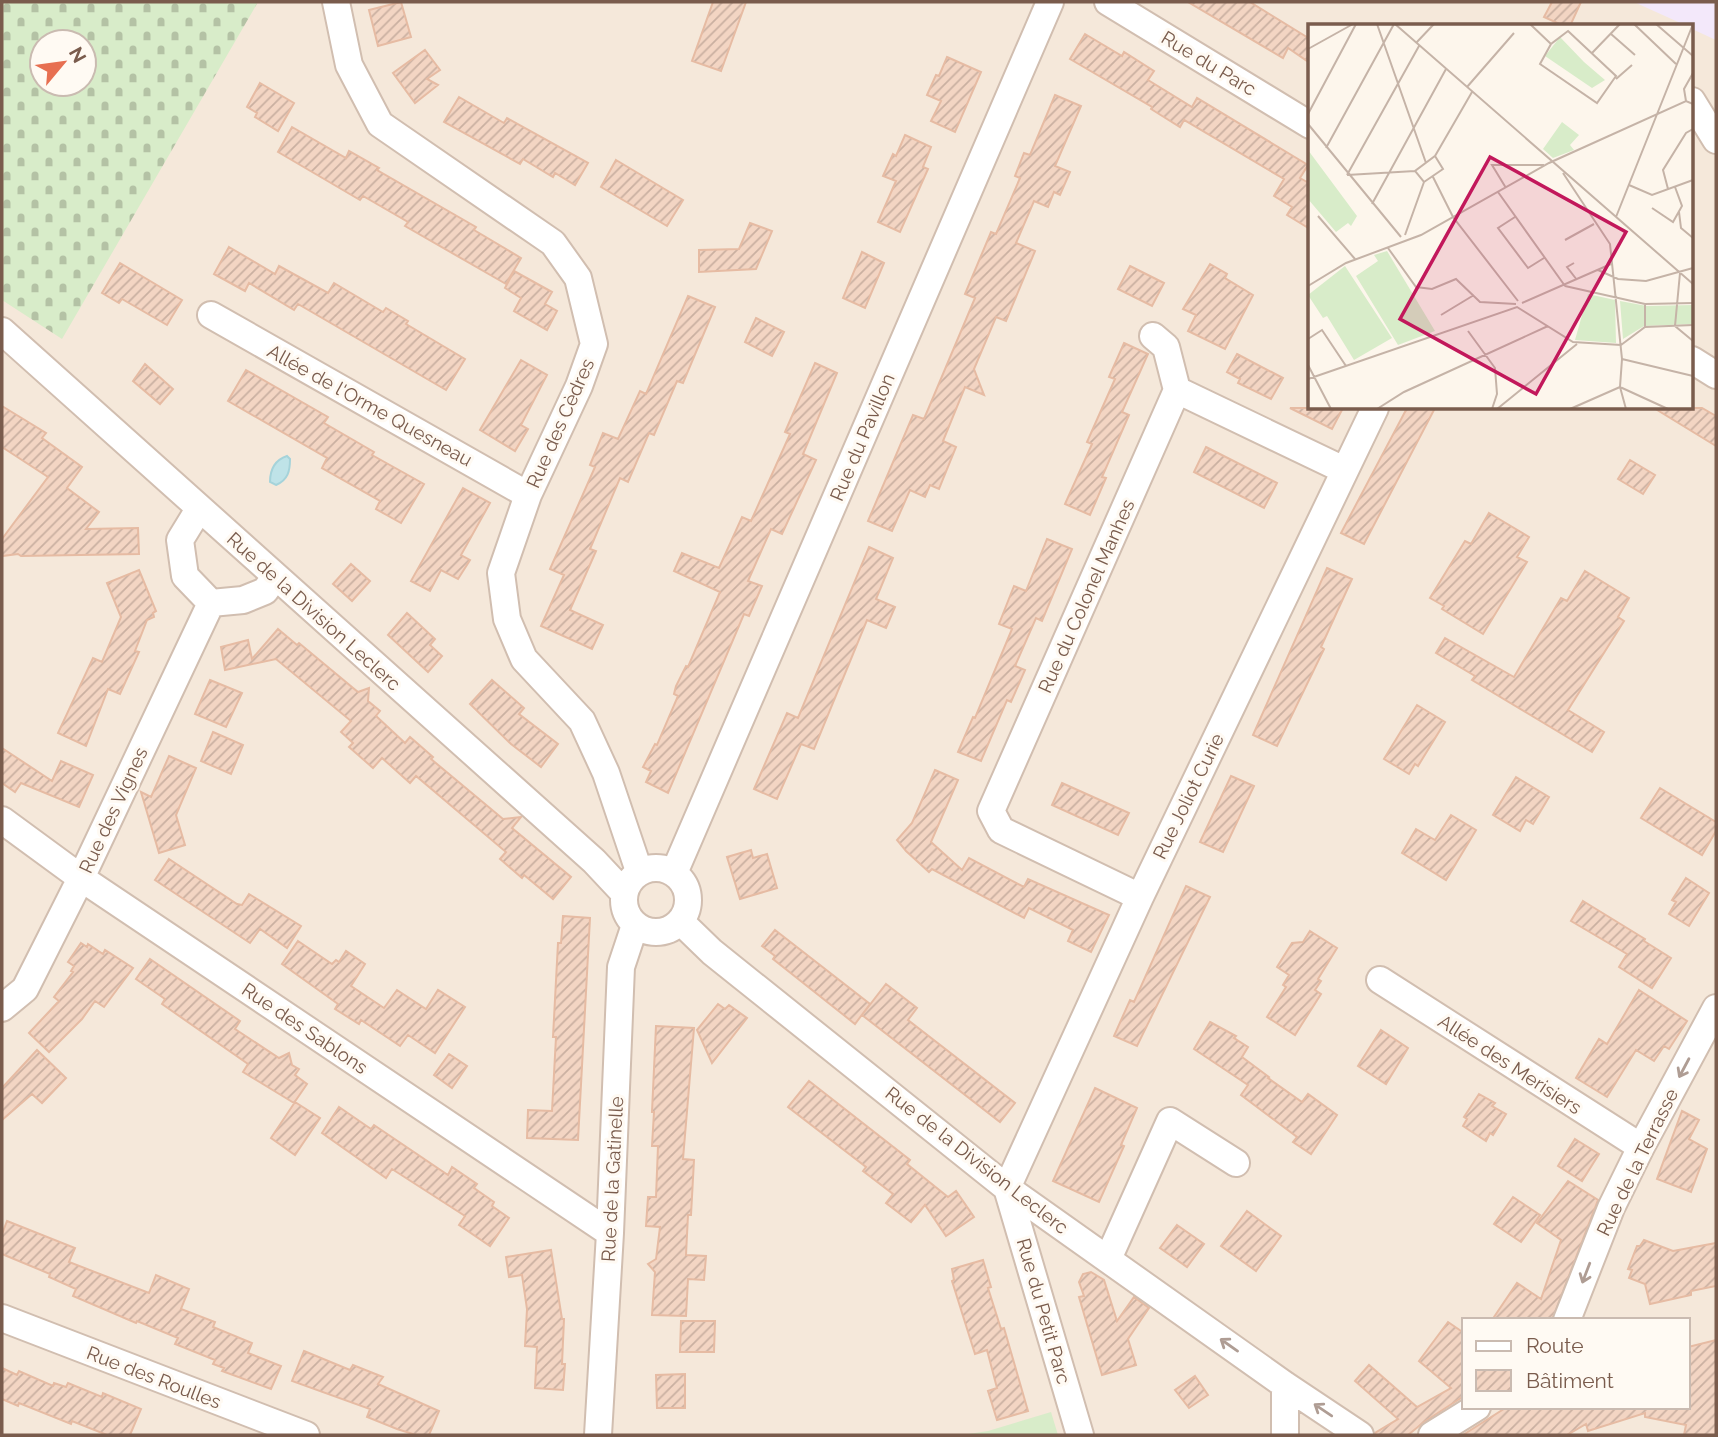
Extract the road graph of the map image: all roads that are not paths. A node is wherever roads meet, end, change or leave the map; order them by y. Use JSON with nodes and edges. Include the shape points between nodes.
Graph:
{"nodes":[{"id":1,"x":336,"y":2,"type":"edge"},
{"id":2,"x":1050,"y":2,"type":"edge"},
{"id":3,"x":1108,"y":2,"type":"edge"},
{"id":4,"x":1694,"y":104,"type":"edge"},
{"id":5,"x":1308,"y":124,"type":"edge"},
{"id":6,"x":1716,"y":140,"type":"edge"},
{"id":7,"x":211,"y":315,"type":"dead end"},
{"id":8,"x":2,"y":331,"type":"edge"},
{"id":9,"x":1153,"y":336,"type":"dead end"},
{"id":10,"x":1694,"y":361,"type":"edge"},
{"id":11,"x":1716,"y":375,"type":"edge"},
{"id":12,"x":1177,"y":390,"type":"junction"},
{"id":13,"x":1374,"y":410,"type":"edge"},
{"id":14,"x":1345,"y":470,"type":"junction"},
{"id":15,"x":528,"y":495,"type":"junction"},
{"id":16,"x":199,"y":509,"type":"junction"},
{"id":17,"x":275,"y":576,"type":"junction"},
{"id":18,"x":211,"y":603,"type":"junction"},
{"id":19,"x":2,"y":820,"type":"edge"},
{"id":20,"x":639,"y":871,"type":"junction"},
{"id":21,"x":674,"y":873,"type":"junction"},
{"id":22,"x":81,"y":878,"type":"junction"},
{"id":23,"x":624,"y":893,"type":"junction"},
{"id":24,"x":1140,"y":897,"type":"junction"},
{"id":25,"x":680,"y":921,"type":"junction"},
{"id":26,"x":635,"y":925,"type":"junction"},
{"id":27,"x":1380,"y":980,"type":"dead end"},
{"id":28,"x":2,"y":1008,"type":"edge"},
{"id":29,"x":1716,"y":1008,"type":"edge"},
{"id":30,"x":1641,"y":1147,"type":"junction"},
{"id":31,"x":1236,"y":1163,"type":"dead end"},
{"id":32,"x":1007,"y":1188,"type":"junction"},
{"id":33,"x":610,"y":1233,"type":"junction"},
{"id":34,"x":1108,"y":1259,"type":"junction"},
{"id":35,"x":2,"y":1318,"type":"edge"},
{"id":36,"x":1568,"y":1318,"type":"edge"},
{"id":37,"x":1285,"y":1385,"type":"junction"},
{"id":38,"x":1474,"y":1409,"type":"edge"},
{"id":39,"x":306,"y":1435,"type":"edge"},
{"id":40,"x":597,"y":1435,"type":"edge"},
{"id":41,"x":1080,"y":1435,"type":"edge"},
{"id":42,"x":1285,"y":1435,"type":"edge"},
{"id":43,"x":1360,"y":1435,"type":"edge"},
{"id":44,"x":1432,"y":1435,"type":"edge"}],
"edges":[{"from":1,"to":15,"type":"street","name":"Rue des Cèdres","via":[[349,65],[380,124],[553,243],[578,278],[594,344]]},
{"from":2,"to":21,"type":"street","name":"Rue du Pavillon"},
{"from":3,"to":5,"type":"street","name":"Rue du Parc"},
{"from":4,"to":6,"type":"street"},
{"from":7,"to":15,"type":"street","name":"Allée de l'Orme Quesneau"},
{"from":8,"to":16,"type":"street","name":"Rue de la Division Leclerc"},
{"from":9,"to":12,"type":"street","via":[[1166,347]]},
{"from":10,"to":11,"type":"street"},
{"from":12,"to":14,"type":"street"},
{"from":12,"to":24,"type":"street","name":"Rue du Colonel Manhes","via":[[991,811],[1001,830]]},
{"from":13,"to":14,"type":"street","name":"Rue Joliot Curie"},
{"from":14,"to":24,"type":"street","name":"Rue Joliot Curie"},
{"from":15,"to":20,"type":"street","name":"Rue des Cèdres","via":[[501,573],[507,619],[524,659],[582,721],[606,773]]},
{"from":16,"to":17,"type":"street","name":"Rue de la Division Leclerc"},
{"from":16,"to":18,"type":"street","via":[[180,540],[186,576]]},
{"from":17,"to":18,"type":"street","via":[[265,591],[243,600]]},
{"from":17,"to":23,"type":"street","name":"Rue de la Division Leclerc","via":[[594,861]]},
{"from":18,"to":22,"type":"street","name":"Rue des Vignes"},
{"from":19,"to":22,"type":"street","name":"Rue des Sablons"},
{"from":20,"to":21,"type":"street","via":[[651,867]]},
{"from":20,"to":23,"type":"street"},
{"from":21,"to":25,"type":"street","via":[[687,891],[687,911]]},
{"from":22,"to":28,"type":"street","name":"Rue des Vignes","via":[[26,989]]},
{"from":22,"to":33,"type":"street","name":"Rue des Sablons"},
{"from":23,"to":26,"type":"street","via":[[624,905]]},
{"from":24,"to":32,"type":"street","name":"Rue Joliot Curie"},
{"from":25,"to":26,"type":"street","via":[[663,932]]},
{"from":25,"to":32,"type":"street","name":"Rue de la Division Leclerc","via":[[712,952]]},
{"from":26,"to":33,"type":"street","name":"Rue de la Gatinelle","via":[[621,967]]},
{"from":27,"to":30,"type":"street","name":"Allée des Merisiers"},
{"from":29,"to":30,"type":"street","name":"Rue de la Terrasse","one_way":true},
{"from":30,"to":36,"type":"street","name":"Rue de la Terrasse","one_way":true,"via":[[1611,1208]]},
{"from":31,"to":34,"type":"street","via":[[1170,1121]]},
{"from":32,"to":34,"type":"street","name":"Rue de la Division Leclerc"},
{"from":32,"to":41,"type":"street","name":"Rue du Petit Parc"},
{"from":33,"to":40,"type":"street","name":"Rue de la Gatinelle"},
{"from":37,"to":34,"type":"street","name":"Rue de la Division Leclerc","one_way":true},
{"from":35,"to":39,"type":"street","name":"Rue des Roulles"},
{"from":37,"to":42,"type":"street"},
{"from":43,"to":37,"type":"street","name":"Rue de la Division Leclerc","one_way":true},
{"from":38,"to":44,"type":"street"}]}
